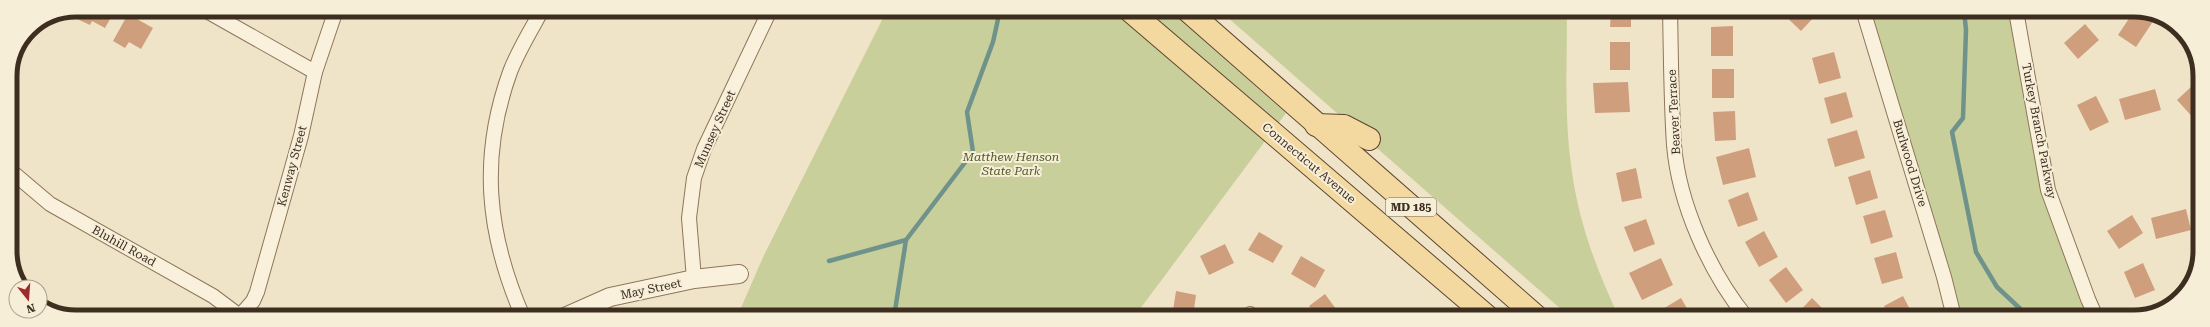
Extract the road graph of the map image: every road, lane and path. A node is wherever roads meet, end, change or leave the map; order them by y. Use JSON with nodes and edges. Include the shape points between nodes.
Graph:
{"nodes":[{"id":1,"x":217,"y":17,"type":"edge"},
{"id":2,"x":334,"y":17,"type":"edge"},
{"id":3,"x":538,"y":17,"type":"edge"},
{"id":4,"x":767,"y":17,"type":"edge"},
{"id":5,"x":1137,"y":17,"type":"edge"},
{"id":6,"x":1195,"y":17,"type":"edge"},
{"id":7,"x":1670,"y":17,"type":"edge"},
{"id":8,"x":1865,"y":17,"type":"edge"},
{"id":9,"x":2017,"y":17,"type":"edge"},
{"id":10,"x":315,"y":72,"type":"junction"},
{"id":11,"x":1316,"y":124,"type":"junction"},
{"id":12,"x":1370,"y":139,"type":"dead end"},
{"id":13,"x":17,"y":176,"type":"edge"},
{"id":14,"x":1424,"y":218,"type":"junction"},
{"id":15,"x":1402,"y":242,"type":"junction"},
{"id":16,"x":739,"y":274,"type":"dead end"},
{"id":17,"x":694,"y":279,"type":"junction"},
{"id":18,"x":232,"y":310,"type":"edge"},
{"id":19,"x":245,"y":310,"type":"edge"},
{"id":20,"x":520,"y":310,"type":"edge"},
{"id":21,"x":581,"y":310,"type":"edge"},
{"id":22,"x":1480,"y":310,"type":"edge"},
{"id":23,"x":1529,"y":310,"type":"edge"},
{"id":24,"x":1741,"y":310,"type":"edge"},
{"id":25,"x":1952,"y":310,"type":"edge"},
{"id":26,"x":2093,"y":310,"type":"edge"}],
"edges":[{"from":1,"to":10,"type":"street"},
{"from":2,"to":10,"type":"street","name":"Kenway Street"},
{"from":3,"to":20,"type":"street","via":[[511,71],[499,107],[490,163],[493,221],[509,284]]},
{"from":4,"to":17,"type":"street","name":"Munsey Street","via":[[704,149],[694,178],[689,218]]},
{"from":5,"to":15,"type":"main road","name":"Connecticut Avenue","number":"MD 185"},
{"from":6,"to":11,"type":"main road","number":"MD 185"},
{"from":7,"to":24,"type":"street","name":"Beaver Terrace","via":[[1674,146],[1687,207],[1700,242]]},
{"from":8,"to":25,"type":"street","name":"Burlwood Drive"},
{"from":9,"to":26,"type":"street","name":"Turkey Branch Parkway","via":[[2048,190]]},
{"from":10,"to":19,"type":"street","name":"Kenway Street","via":[[301,136],[257,292]]},
{"from":11,"to":12,"type":"main road","via":[[1344,126]]},
{"from":11,"to":14,"type":"main road","number":"MD 185"},
{"from":13,"to":18,"type":"street","name":"Bluhill Road","via":[[50,204],[213,296]]},
{"from":14,"to":15,"type":"main road"},
{"from":14,"to":23,"type":"main road","number":"MD 185"},
{"from":15,"to":22,"type":"main road","name":"Connecticut Avenue","number":"MD 185"},
{"from":16,"to":17,"type":"street","name":"May Street"},
{"from":17,"to":21,"type":"street","name":"May Street","via":[[610,297]]}]}
